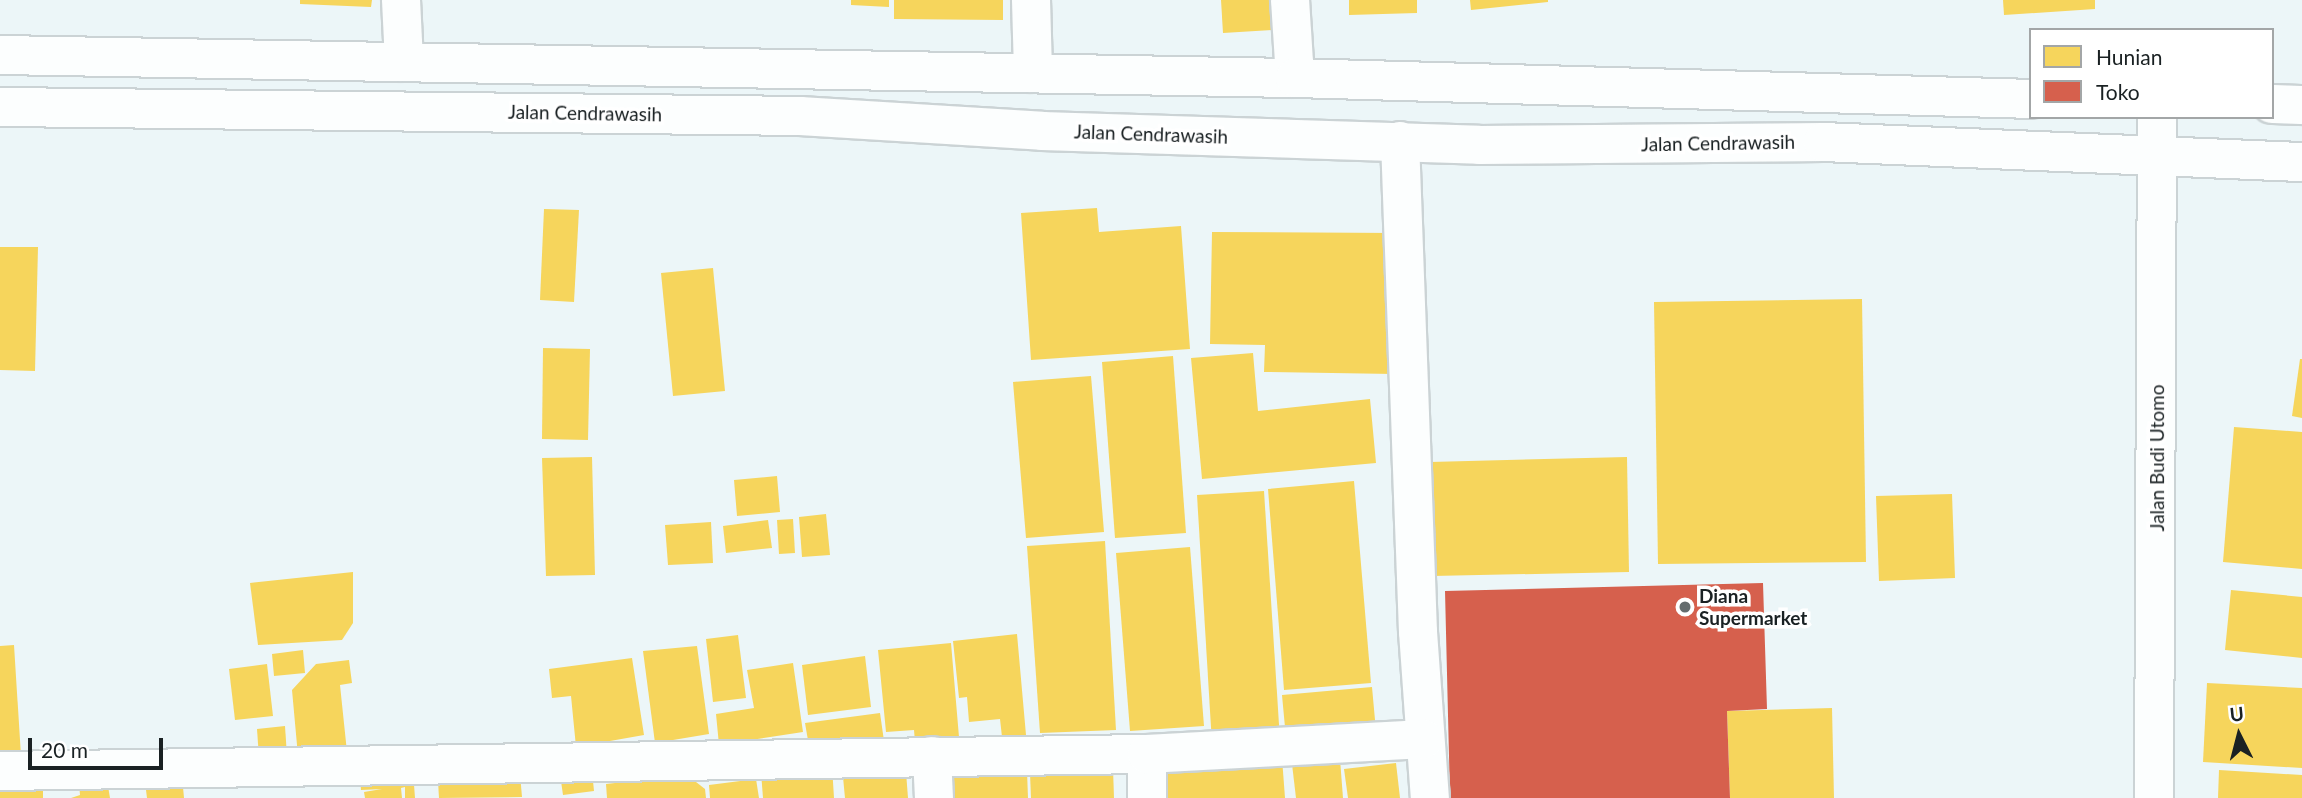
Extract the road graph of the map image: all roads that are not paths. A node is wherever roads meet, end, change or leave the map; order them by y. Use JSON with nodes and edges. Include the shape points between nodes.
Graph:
{"nodes":[{"id":1,"x":401,"y":0,"type":"edge"},
{"id":2,"x":1031,"y":0,"type":"edge"},
{"id":3,"x":1290,"y":0,"type":"edge"},
{"id":4,"x":0,"y":55,"type":"edge"},
{"id":5,"x":404,"y":62,"type":"junction"},
{"id":6,"x":1033,"y":73,"type":"junction"},
{"id":7,"x":1295,"y":78,"type":"junction"},
{"id":8,"x":2029,"y":99,"type":"edge"},
{"id":9,"x":2274,"y":104,"type":"edge"},
{"id":10,"x":2302,"y":105,"type":"edge"},
{"id":11,"x":0,"y":107,"type":"edge"},
{"id":12,"x":2158,"y":119,"type":"edge"},
{"id":13,"x":1400,"y":141,"type":"junction"},
{"id":14,"x":2157,"y":158,"type":"junction"},
{"id":15,"x":2302,"y":162,"type":"edge"},
{"id":16,"x":1424,"y":739,"type":"junction"},
{"id":17,"x":1147,"y":754,"type":"junction"},
{"id":18,"x":932,"y":756,"type":"junction"},
{"id":19,"x":0,"y":771,"type":"edge"},
{"id":20,"x":934,"y":798,"type":"edge"},
{"id":21,"x":1147,"y":798,"type":"edge"},
{"id":22,"x":1430,"y":798,"type":"edge"},
{"id":23,"x":2154,"y":798,"type":"edge"}],
"edges":[{"from":1,"to":5,"type":"main road"},
{"from":2,"to":6,"type":"main road"},
{"from":3,"to":7,"type":"main road"},
{"from":4,"to":5,"type":"main road"},
{"from":5,"to":6,"type":"main road"},
{"from":6,"to":7,"type":"main road"},
{"from":7,"to":8,"type":"main road"},
{"from":9,"to":10,"type":"main road"},
{"from":11,"to":13,"type":"main road","name":"Jalan Cendrawasih","via":[[800,116],[1042,131]]},
{"from":12,"to":14,"type":"main road","name":"Jalan Budi Utomo"},
{"from":13,"to":14,"type":"main road","name":"Jalan Cendrawasih","via":[[1479,145],[1823,142]]},
{"from":13,"to":16,"type":"main road"},
{"from":14,"to":15,"type":"main road","name":"Jalan Cendrawasih"},
{"from":14,"to":23,"type":"main road","name":"Jalan Budi Utomo"},
{"from":16,"to":17,"type":"main road"},
{"from":16,"to":22,"type":"main road"},
{"from":17,"to":18,"type":"main road"},
{"from":17,"to":21,"type":"main road"},
{"from":18,"to":19,"type":"main road"},
{"from":18,"to":20,"type":"main road"}]}
